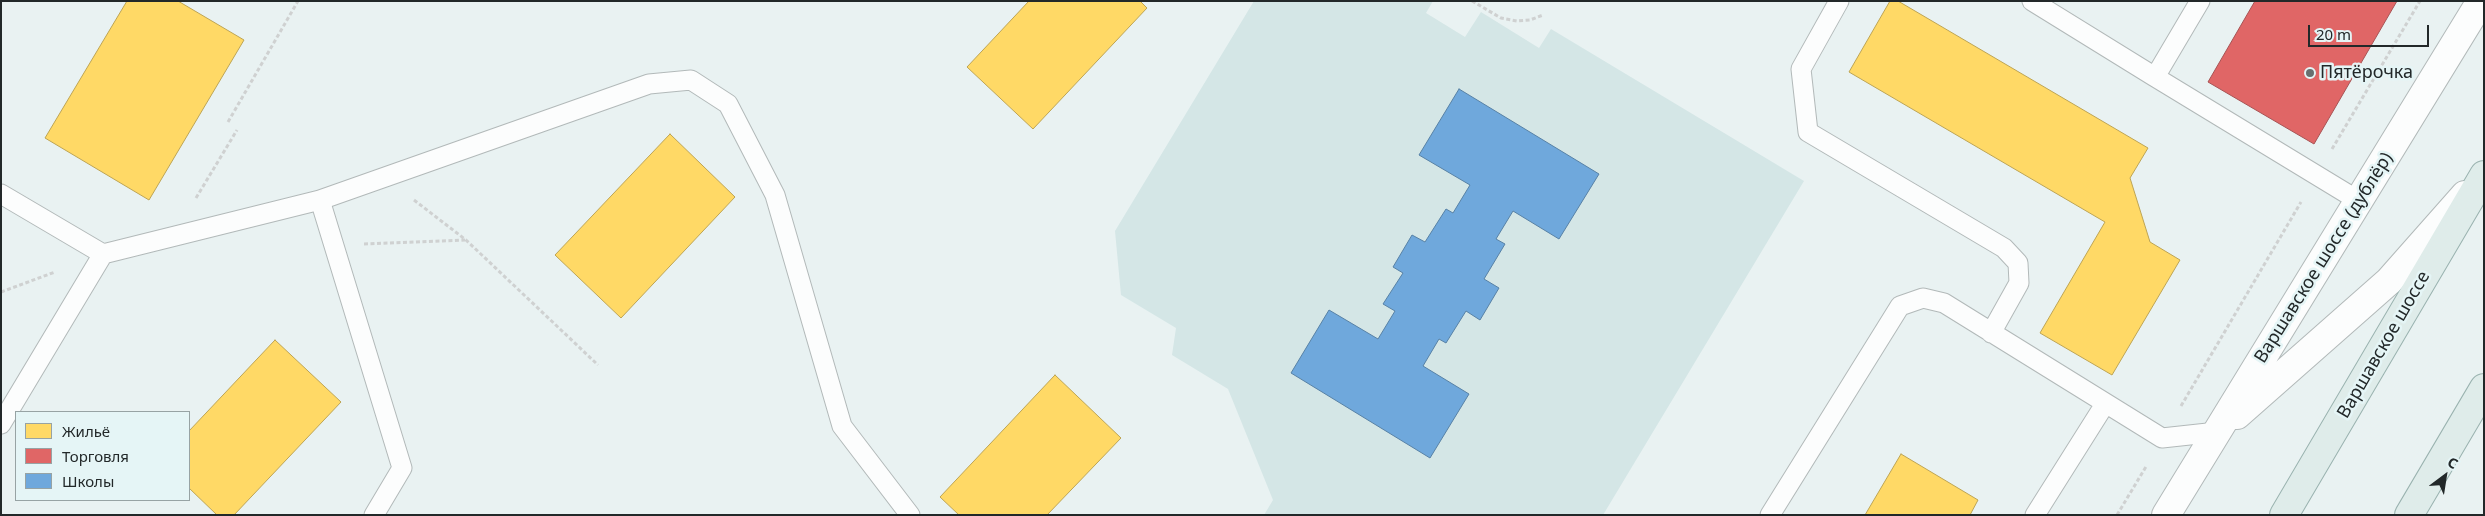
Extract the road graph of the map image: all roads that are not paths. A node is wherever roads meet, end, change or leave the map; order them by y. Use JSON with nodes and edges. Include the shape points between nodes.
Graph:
{"nodes":[{"id":1,"x":1839,"y":1,"type":"edge"},
{"id":2,"x":2032,"y":1,"type":"edge"},
{"id":3,"x":2200,"y":1,"type":"edge"},
{"id":4,"x":2481,"y":1,"type":"edge"},
{"id":5,"x":2155,"y":77,"type":"junction"},
{"id":6,"x":2484,"y":174,"type":"edge"},
{"id":7,"x":1,"y":194,"type":"edge"},
{"id":8,"x":320,"y":200,"type":"junction"},
{"id":9,"x":2359,"y":201,"type":"junction"},
{"id":10,"x":103,"y":254,"type":"junction"},
{"id":11,"x":1992,"y":333,"type":"junction"},
{"id":12,"x":2484,"y":388,"type":"edge"},
{"id":13,"x":2104,"y":404,"type":"junction"},
{"id":14,"x":1,"y":424,"type":"edge"},
{"id":15,"x":2217,"y":432,"type":"junction"},
{"id":16,"x":374,"y":515,"type":"edge"},
{"id":17,"x":910,"y":515,"type":"edge"},
{"id":18,"x":1770,"y":515,"type":"edge"},
{"id":19,"x":2035,"y":515,"type":"edge"},
{"id":20,"x":2166,"y":515,"type":"edge"},
{"id":21,"x":2284,"y":515,"type":"edge"},
{"id":22,"x":2409,"y":515,"type":"edge"}],
"edges":[{"from":1,"to":11,"type":"lane","via":[[1801,69],[1808,132],[2004,248],[2018,264],[2019,283]]},
{"from":2,"to":5,"type":"lane"},
{"from":3,"to":5,"type":"lane"},
{"from":4,"to":9,"type":"street","name":"Варшавское шоссе (дублёр)"},
{"from":5,"to":9,"type":"lane"},
{"from":6,"to":15,"type":"street","via":[[2389,282]]},
{"from":6,"to":21,"type":"main road","name":"Варшавское шоссе"},
{"from":7,"to":10,"type":"lane"},
{"from":8,"to":10,"type":"lane"},
{"from":8,"to":16,"type":"lane","via":[[402,468]]},
{"from":8,"to":17,"type":"lane","via":[[649,84],[690,80],[728,104],[775,195],[842,426]]},
{"from":9,"to":15,"type":"street","name":"Варшавское шоссе (дублёр)"},
{"from":10,"to":14,"type":"lane"},
{"from":11,"to":13,"type":"lane"},
{"from":11,"to":18,"type":"lane","via":[[1944,303],[1923,298],[1900,306]]},
{"from":12,"to":22,"type":"main road"},
{"from":13,"to":15,"type":"lane","via":[[2162,438]]},
{"from":13,"to":19,"type":"lane"},
{"from":15,"to":20,"type":"street","name":"Варшавское шоссе (дублёр)"}]}
